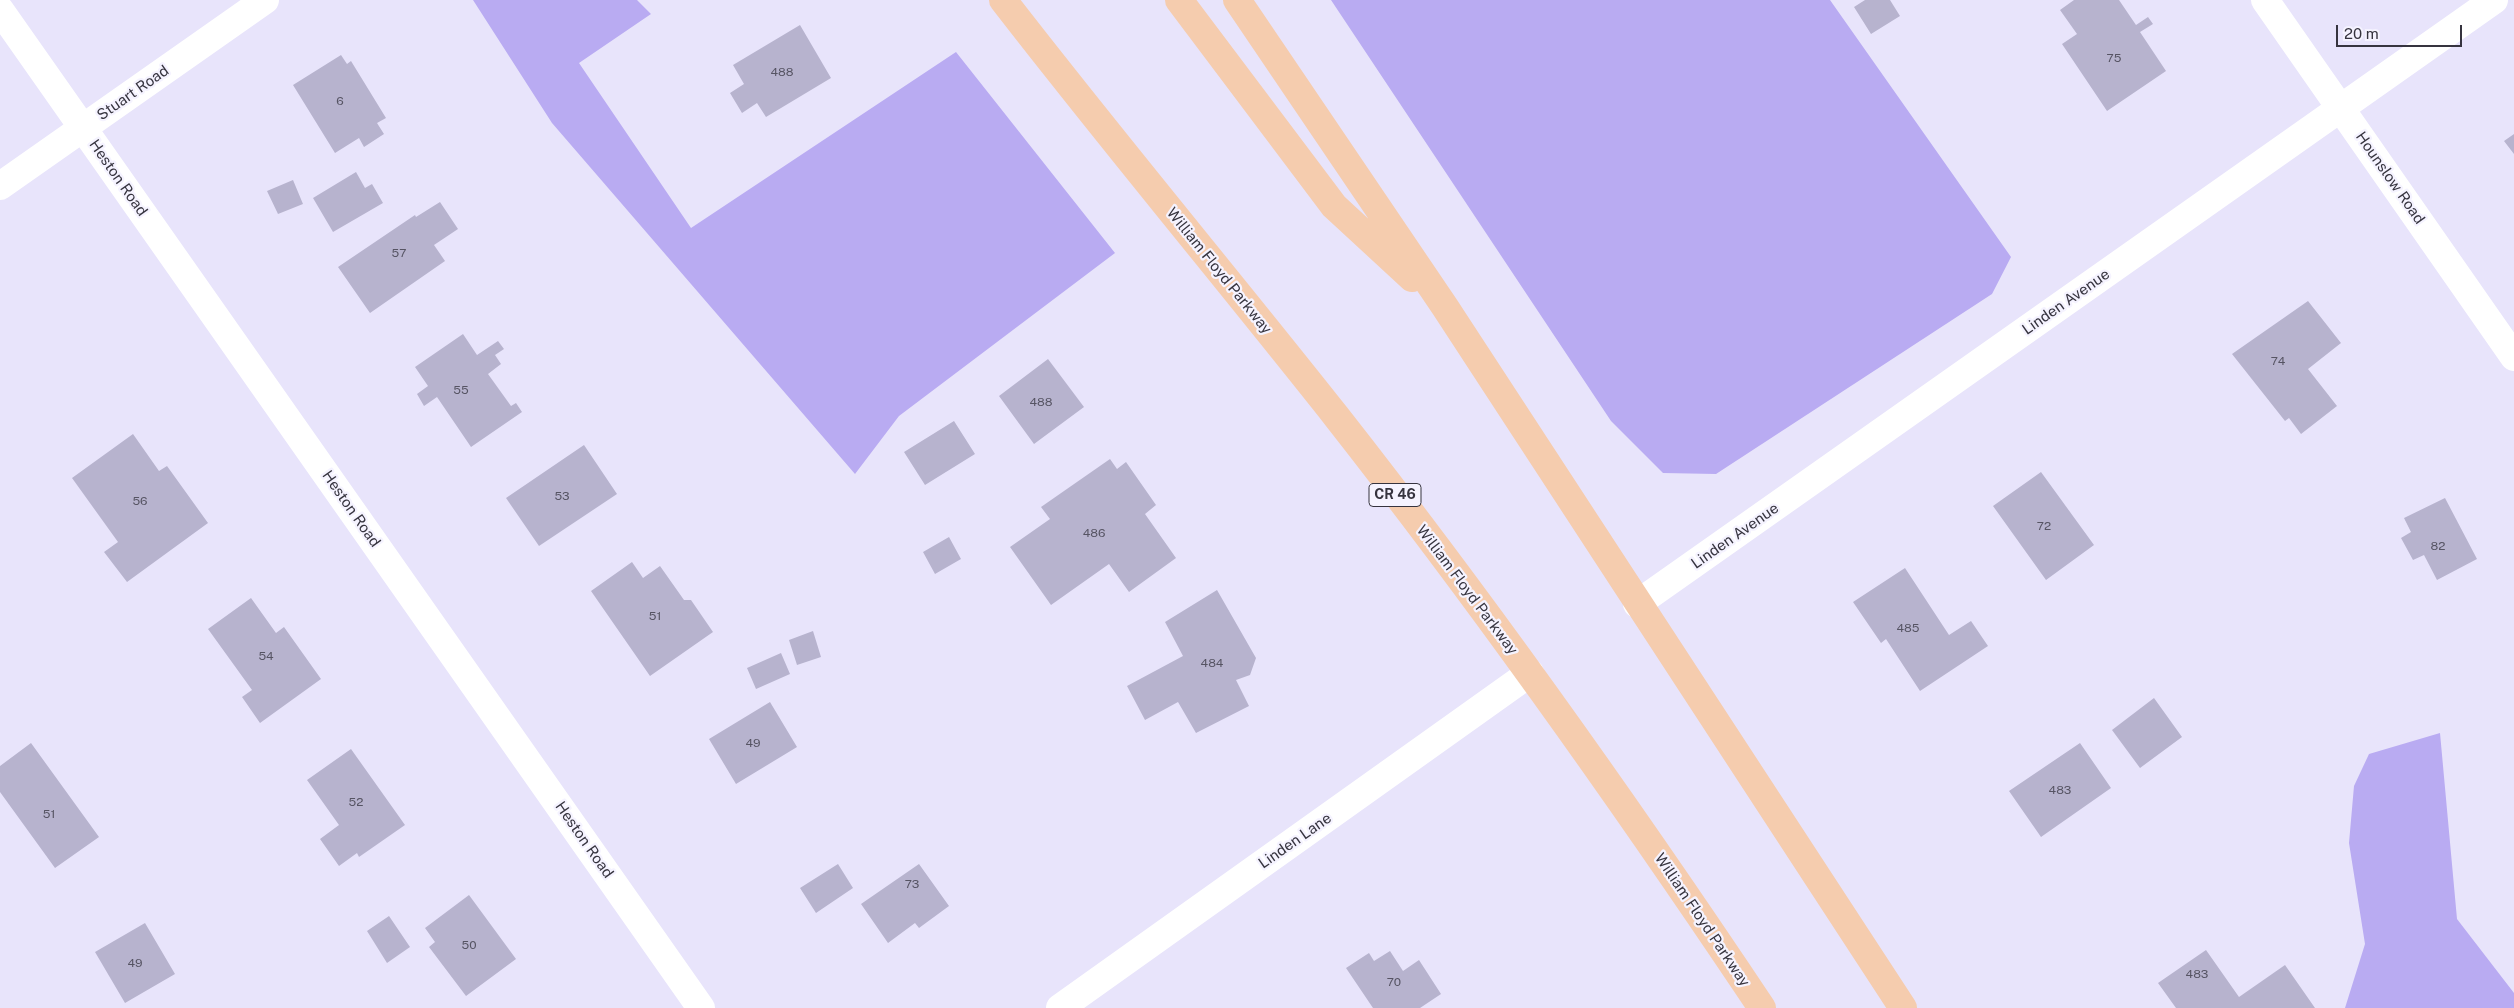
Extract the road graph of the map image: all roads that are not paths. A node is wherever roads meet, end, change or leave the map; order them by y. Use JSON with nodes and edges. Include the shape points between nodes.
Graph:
{"nodes":[{"id":1,"x":265,"y":0,"type":"edge"},
{"id":2,"x":1003,"y":0,"type":"edge"},
{"id":3,"x":1179,"y":0,"type":"edge"},
{"id":4,"x":1237,"y":0,"type":"edge"},
{"id":5,"x":2265,"y":0,"type":"edge"},
{"id":6,"x":2494,"y":0,"type":"edge"},
{"id":7,"x":0,"y":10,"type":"edge"},
{"id":8,"x":2341,"y":108,"type":"junction"},
{"id":9,"x":82,"y":128,"type":"junction"},
{"id":10,"x":0,"y":186,"type":"edge"},
{"id":11,"x":1445,"y":307,"type":"junction"},
{"id":12,"x":2514,"y":357,"type":"edge"},
{"id":13,"x":1637,"y":604,"type":"junction"},
{"id":14,"x":1530,"y":673,"type":"junction"},
{"id":15,"x":701,"y":1008,"type":"edge"},
{"id":16,"x":1060,"y":1008,"type":"edge"},
{"id":17,"x":1762,"y":1008,"type":"edge"},
{"id":18,"x":1903,"y":1008,"type":"edge"}],
"edges":[{"from":1,"to":9,"type":"street","name":"Stuart Road"},
{"from":2,"to":14,"type":"highway","name":"William Floyd Parkway","number":"CR 46","via":[[1337,418]]},
{"from":3,"to":11,"type":"highway","via":[[1334,206]]},
{"from":4,"to":11,"type":"highway"},
{"from":5,"to":8,"type":"street","name":"Hounslow Road"},
{"from":6,"to":8,"type":"street","name":"Linden Avenue"},
{"from":7,"to":9,"type":"street","name":"Heston Road"},
{"from":8,"to":12,"type":"street","name":"Hounslow Road"},
{"from":8,"to":13,"type":"street","name":"Linden Avenue"},
{"from":9,"to":10,"type":"street","name":"Stuart Road"},
{"from":9,"to":15,"type":"street","name":"Heston Road"},
{"from":11,"to":13,"type":"highway"},
{"from":13,"to":18,"type":"highway"},
{"from":14,"to":16,"type":"street","name":"Linden Lane"},
{"from":14,"to":17,"type":"highway","name":"William Floyd Parkway","number":"CR 46"}]}
